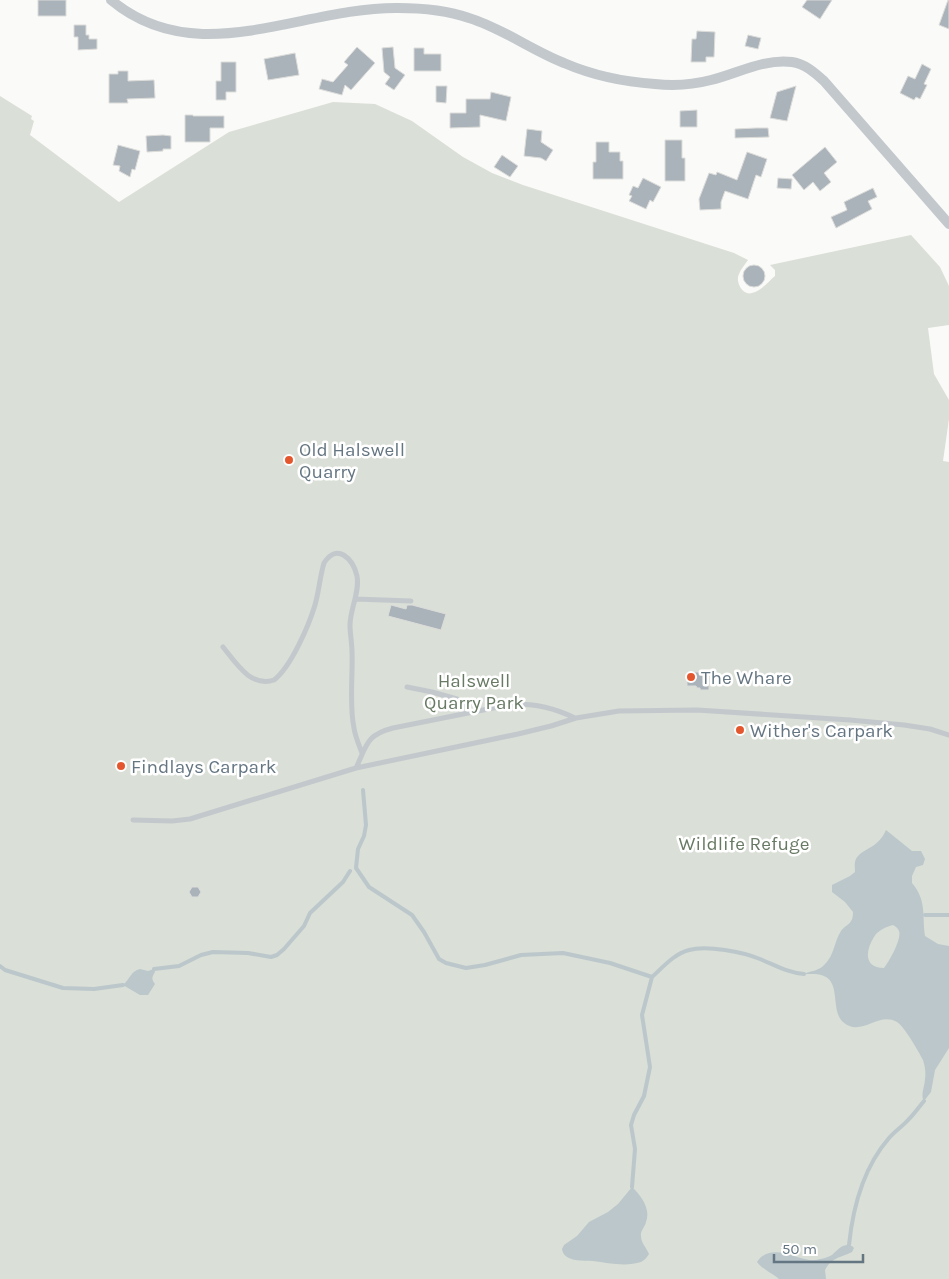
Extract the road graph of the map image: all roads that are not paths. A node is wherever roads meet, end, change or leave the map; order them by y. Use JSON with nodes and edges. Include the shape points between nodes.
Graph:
{"nodes":[{"id":1,"x":111,"y":0,"type":"edge"},
{"id":2,"x":949,"y":224,"type":"edge"},
{"id":3,"x":355,"y":599,"type":"junction"},
{"id":4,"x":411,"y":601,"type":"dead end"},
{"id":5,"x":223,"y":647,"type":"dead end"},
{"id":6,"x":408,"y":687,"type":"dead end"},
{"id":7,"x":470,"y":712,"type":"junction"},
{"id":8,"x":576,"y":718,"type":"junction"},
{"id":9,"x":949,"y":734,"type":"edge"},
{"id":10,"x":362,"y":753,"type":"junction"},
{"id":11,"x":356,"y":768,"type":"junction"},
{"id":12,"x":133,"y":820,"type":"dead end"}],
"edges":[{"from":1,"to":2,"type":"street","via":[[146,23],[195,35],[238,33],[364,10],[395,8],[452,13],[501,31],[546,56],[580,69],[654,84],[696,84],[773,63],[799,64],[824,80]]},
{"from":3,"to":4,"type":"lane"},
{"from":3,"to":5,"type":"lane","via":[[356,572],[347,557],[338,553],[328,556],[304,633],[283,671],[274,680],[261,682],[254,679]]},
{"from":3,"to":10,"type":"lane","via":[[350,624],[354,729]]},
{"from":6,"to":7,"type":"lane","via":[[457,699]]},
{"from":7,"to":8,"type":"lane","via":[[527,704],[557,709]]},
{"from":7,"to":10,"type":"lane","via":[[381,731],[369,740]]},
{"from":8,"to":9,"type":"lane","via":[[620,711],[697,710],[877,723]]},
{"from":8,"to":11,"type":"lane"},
{"from":10,"to":11,"type":"lane"},
{"from":11,"to":12,"type":"lane","via":[[190,819],[172,822]]}]}
